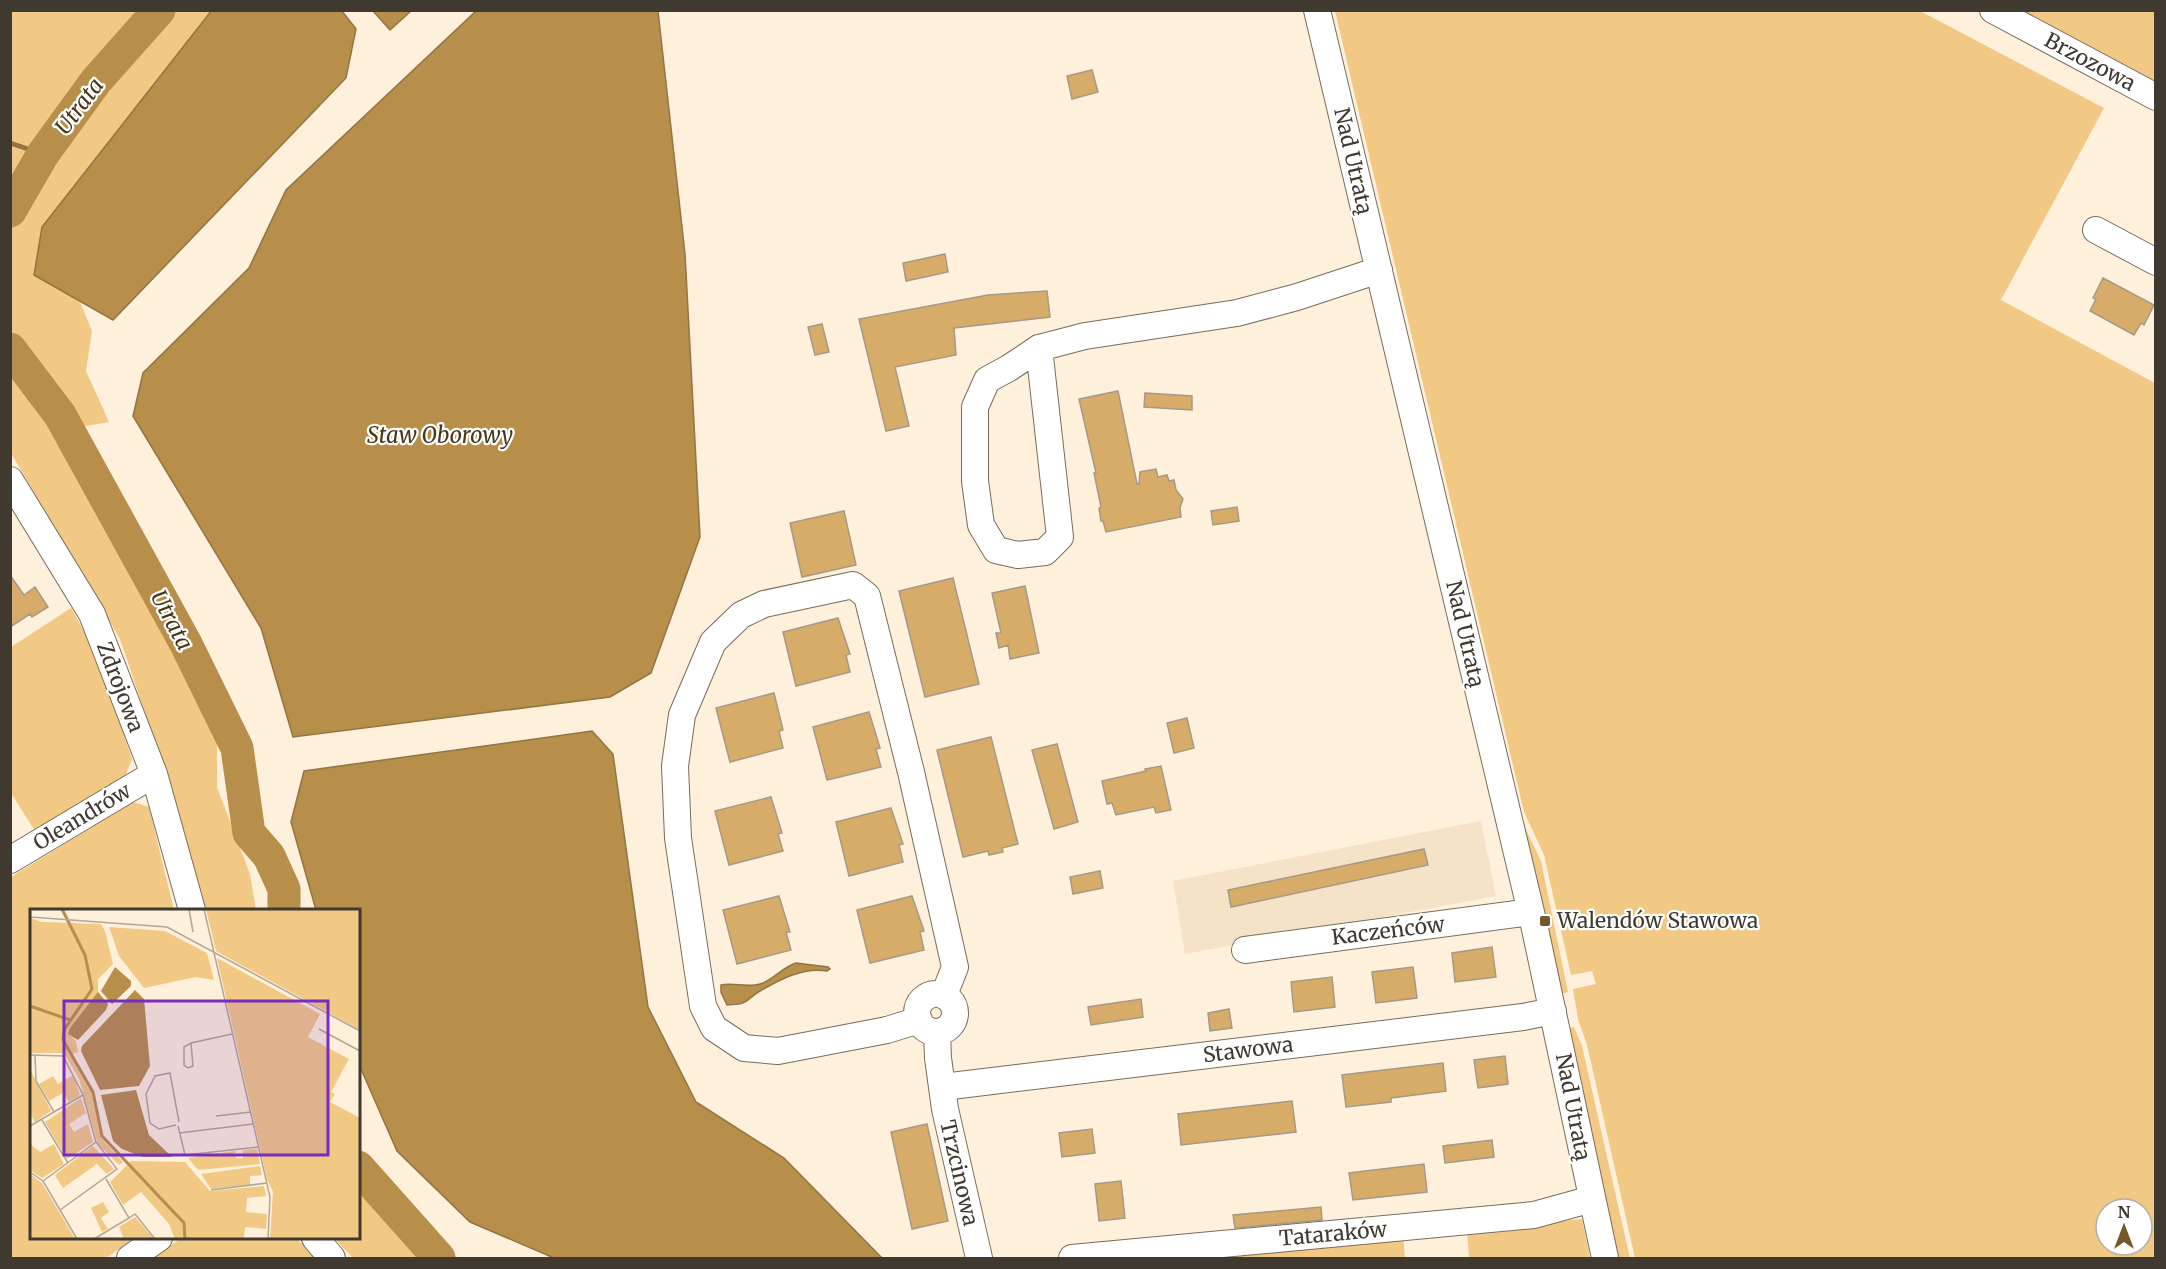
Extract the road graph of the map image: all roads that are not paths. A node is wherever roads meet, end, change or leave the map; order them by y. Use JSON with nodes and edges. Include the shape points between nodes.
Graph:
{"nodes":[{"id":1,"x":1317,"y":10,"type":"edge"},
{"id":2,"x":1993,"y":10,"type":"edge"},
{"id":3,"x":2156,"y":97,"type":"edge"},
{"id":4,"x":2096,"y":230,"type":"dead end"},
{"id":5,"x":2156,"y":262,"type":"edge"},
{"id":6,"x":1378,"y":270,"type":"junction"},
{"id":7,"x":1039,"y":348,"type":"junction"},
{"id":8,"x":10,"y":480,"type":"edge"},
{"id":9,"x":154,"y":774,"type":"junction"},
{"id":10,"x":10,"y":860,"type":"edge"},
{"id":11,"x":192,"y":909,"type":"edge"},
{"id":12,"x":1531,"y":912,"type":"junction"},
{"id":13,"x":1245,"y":950,"type":"dead end"},
{"id":14,"x":1553,"y":1011,"type":"junction"},
{"id":15,"x":928,"y":1026,"type":"junction"},
{"id":16,"x":943,"y":1087,"type":"junction"},
{"id":17,"x":1592,"y":1199,"type":"junction"},
{"id":18,"x":158,"y":1239,"type":"edge"},
{"id":19,"x":316,"y":1239,"type":"edge"},
{"id":20,"x":130,"y":1258,"type":"edge"},
{"id":21,"x":332,"y":1258,"type":"edge"},
{"id":22,"x":979,"y":1258,"type":"edge"},
{"id":23,"x":1072,"y":1258,"type":"edge"},
{"id":24,"x":1605,"y":1258,"type":"edge"}],
"edges":[{"from":1,"to":6,"type":"street","name":"Nad Utratą"},
{"from":2,"to":3,"type":"street","name":"Brzozowa"},
{"from":4,"to":5,"type":"street"},
{"from":6,"to":7,"type":"street","via":[[1238,313],[1085,336]]},
{"from":6,"to":12,"type":"street","name":"Nad Utratą"},
{"from":7,"to":7,"type":"street","via":[[1060,537],[1044,552],[1018,555],[996,550],[981,525],[975,481],[975,407],[987,380]]},
{"from":8,"to":9,"type":"street","name":"Zdrojowa","via":[[92,614]]},
{"from":9,"to":10,"type":"street","name":"Oleandrów"},
{"from":9,"to":11,"type":"street","name":"Zdrojowa"},
{"from":12,"to":13,"type":"street","name":"Kaczeńców"},
{"from":12,"to":14,"type":"street","name":"Nad Utratą"},
{"from":14,"to":16,"type":"street","name":"Stawowa"},
{"from":14,"to":17,"type":"street","name":"Nad Utratą"},
{"from":15,"to":15,"type":"street","via":[[948,1028],[952,1024],[952,1002],[944,995],[956,967],[867,596],[853,585],[764,604],[741,615],[713,642],[682,715],[675,766],[678,838],[703,1006],[714,1028],[744,1048],[778,1051]]},
{"from":15,"to":16,"type":"street","name":"Trzcinowa"},
{"from":16,"to":22,"type":"street","name":"Trzcinowa"},
{"from":17,"to":23,"type":"street","name":"Tataraków","via":[[1534,1215]]},
{"from":17,"to":24,"type":"street","name":"Nad Utratą"},
{"from":18,"to":20,"type":"street"},
{"from":19,"to":21,"type":"street"}]}
